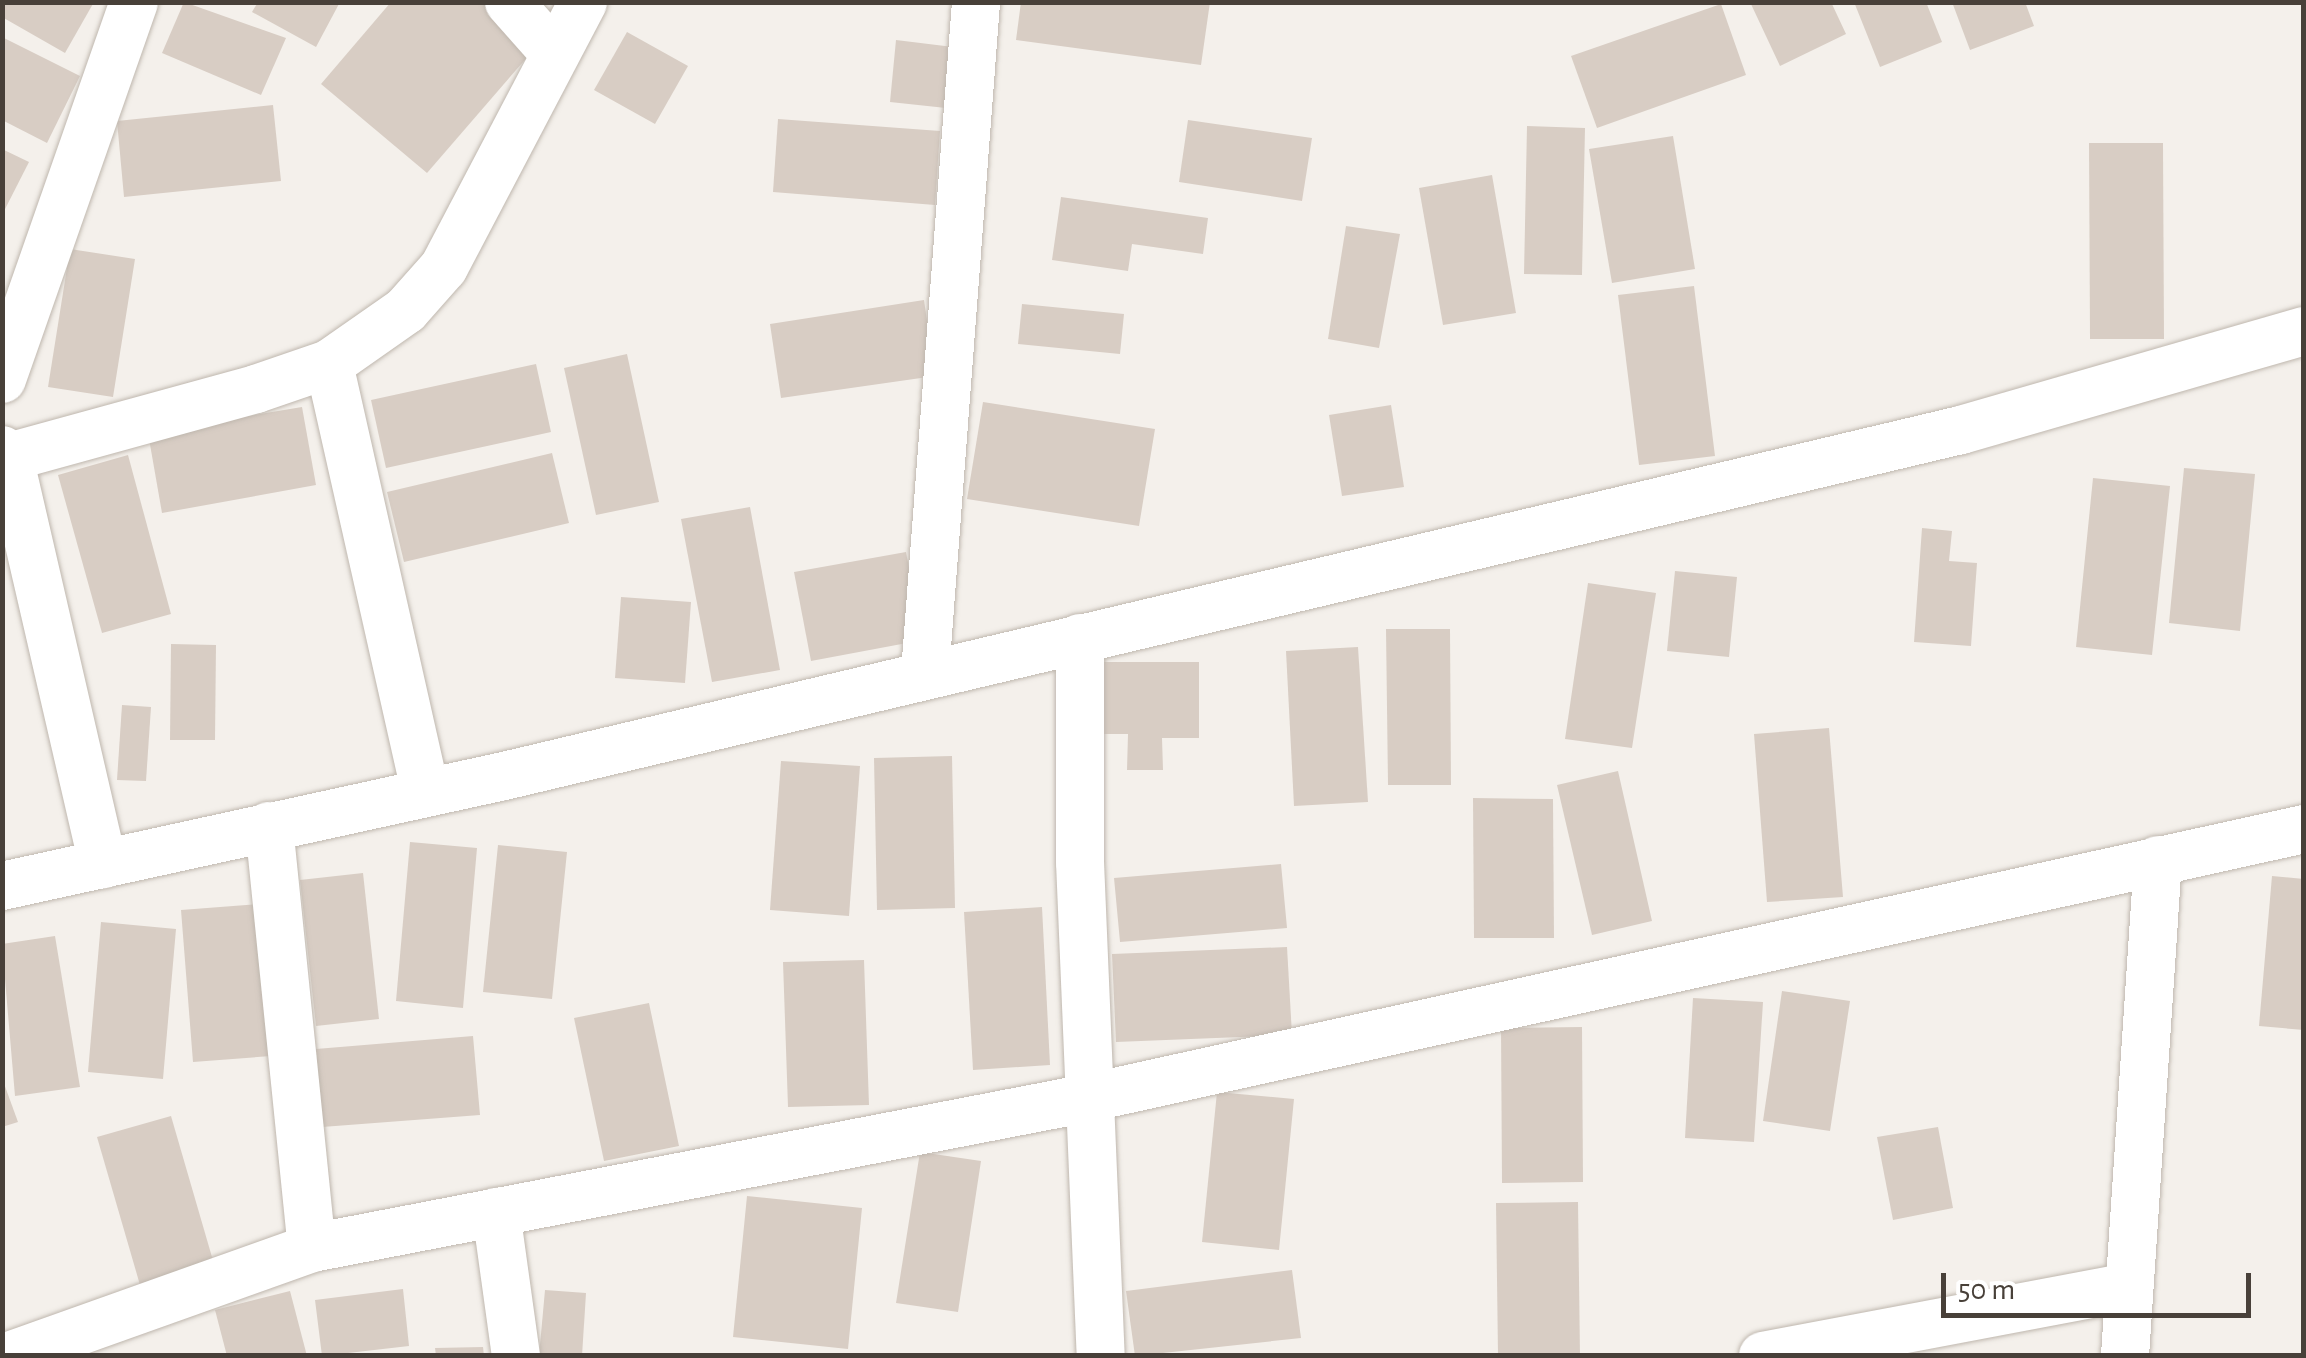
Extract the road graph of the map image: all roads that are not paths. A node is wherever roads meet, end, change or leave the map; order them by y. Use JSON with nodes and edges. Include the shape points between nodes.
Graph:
{"nodes":[{"id":1,"x":134,"y":2,"type":"edge"},
{"id":2,"x":509,"y":2,"type":"edge"},
{"id":3,"x":583,"y":2,"type":"edge"},
{"id":4,"x":976,"y":2,"type":"edge"},
{"id":5,"x":555,"y":54,"type":"junction"},
{"id":6,"x":2304,"y":331,"type":"edge"},
{"id":7,"x":328,"y":364,"type":"junction"},
{"id":8,"x":2,"y":378,"type":"edge"},
{"id":9,"x":6,"y":454,"type":"edge"},
{"id":10,"x":1080,"y":638,"type":"junction"},
{"id":11,"x":926,"y":672,"type":"junction"},
{"id":12,"x":425,"y":790,"type":"junction"},
{"id":13,"x":269,"y":826,"type":"junction"},
{"id":14,"x":2304,"y":829,"type":"edge"},
{"id":15,"x":2158,"y":860,"type":"junction"},
{"id":16,"x":103,"y":864,"type":"junction"},
{"id":17,"x":2,"y":886,"type":"edge"},
{"id":18,"x":1088,"y":1098,"type":"junction"},
{"id":19,"x":496,"y":1212,"type":"junction"},
{"id":20,"x":312,"y":1248,"type":"junction"},
{"id":21,"x":2129,"y":1286,"type":"junction"},
{"id":22,"x":9,"y":1356,"type":"edge"},
{"id":23,"x":516,"y":1356,"type":"edge"},
{"id":24,"x":1101,"y":1356,"type":"edge"},
{"id":25,"x":1763,"y":1356,"type":"edge"},
{"id":26,"x":2125,"y":1356,"type":"edge"}],
"edges":[{"from":1,"to":8,"type":"street"},
{"from":2,"to":5,"type":"street"},
{"from":3,"to":5,"type":"street"},
{"from":4,"to":11,"type":"street"},
{"from":5,"to":7,"type":"street","via":[[444,267],[406,310]]},
{"from":6,"to":10,"type":"street","via":[[1960,430]]},
{"from":7,"to":9,"type":"street"},
{"from":7,"to":12,"type":"street"},
{"from":9,"to":16,"type":"street"},
{"from":10,"to":11,"type":"street"},
{"from":10,"to":18,"type":"street"},
{"from":11,"to":12,"type":"street"},
{"from":12,"to":13,"type":"street"},
{"from":13,"to":16,"type":"street"},
{"from":13,"to":20,"type":"street"},
{"from":14,"to":15,"type":"street"},
{"from":15,"to":18,"type":"street"},
{"from":15,"to":21,"type":"street"},
{"from":16,"to":17,"type":"street"},
{"from":18,"to":19,"type":"street"},
{"from":18,"to":24,"type":"street"},
{"from":19,"to":20,"type":"street"},
{"from":19,"to":23,"type":"street"},
{"from":20,"to":22,"type":"street"},
{"from":21,"to":25,"type":"street"},
{"from":21,"to":26,"type":"street"}]}
